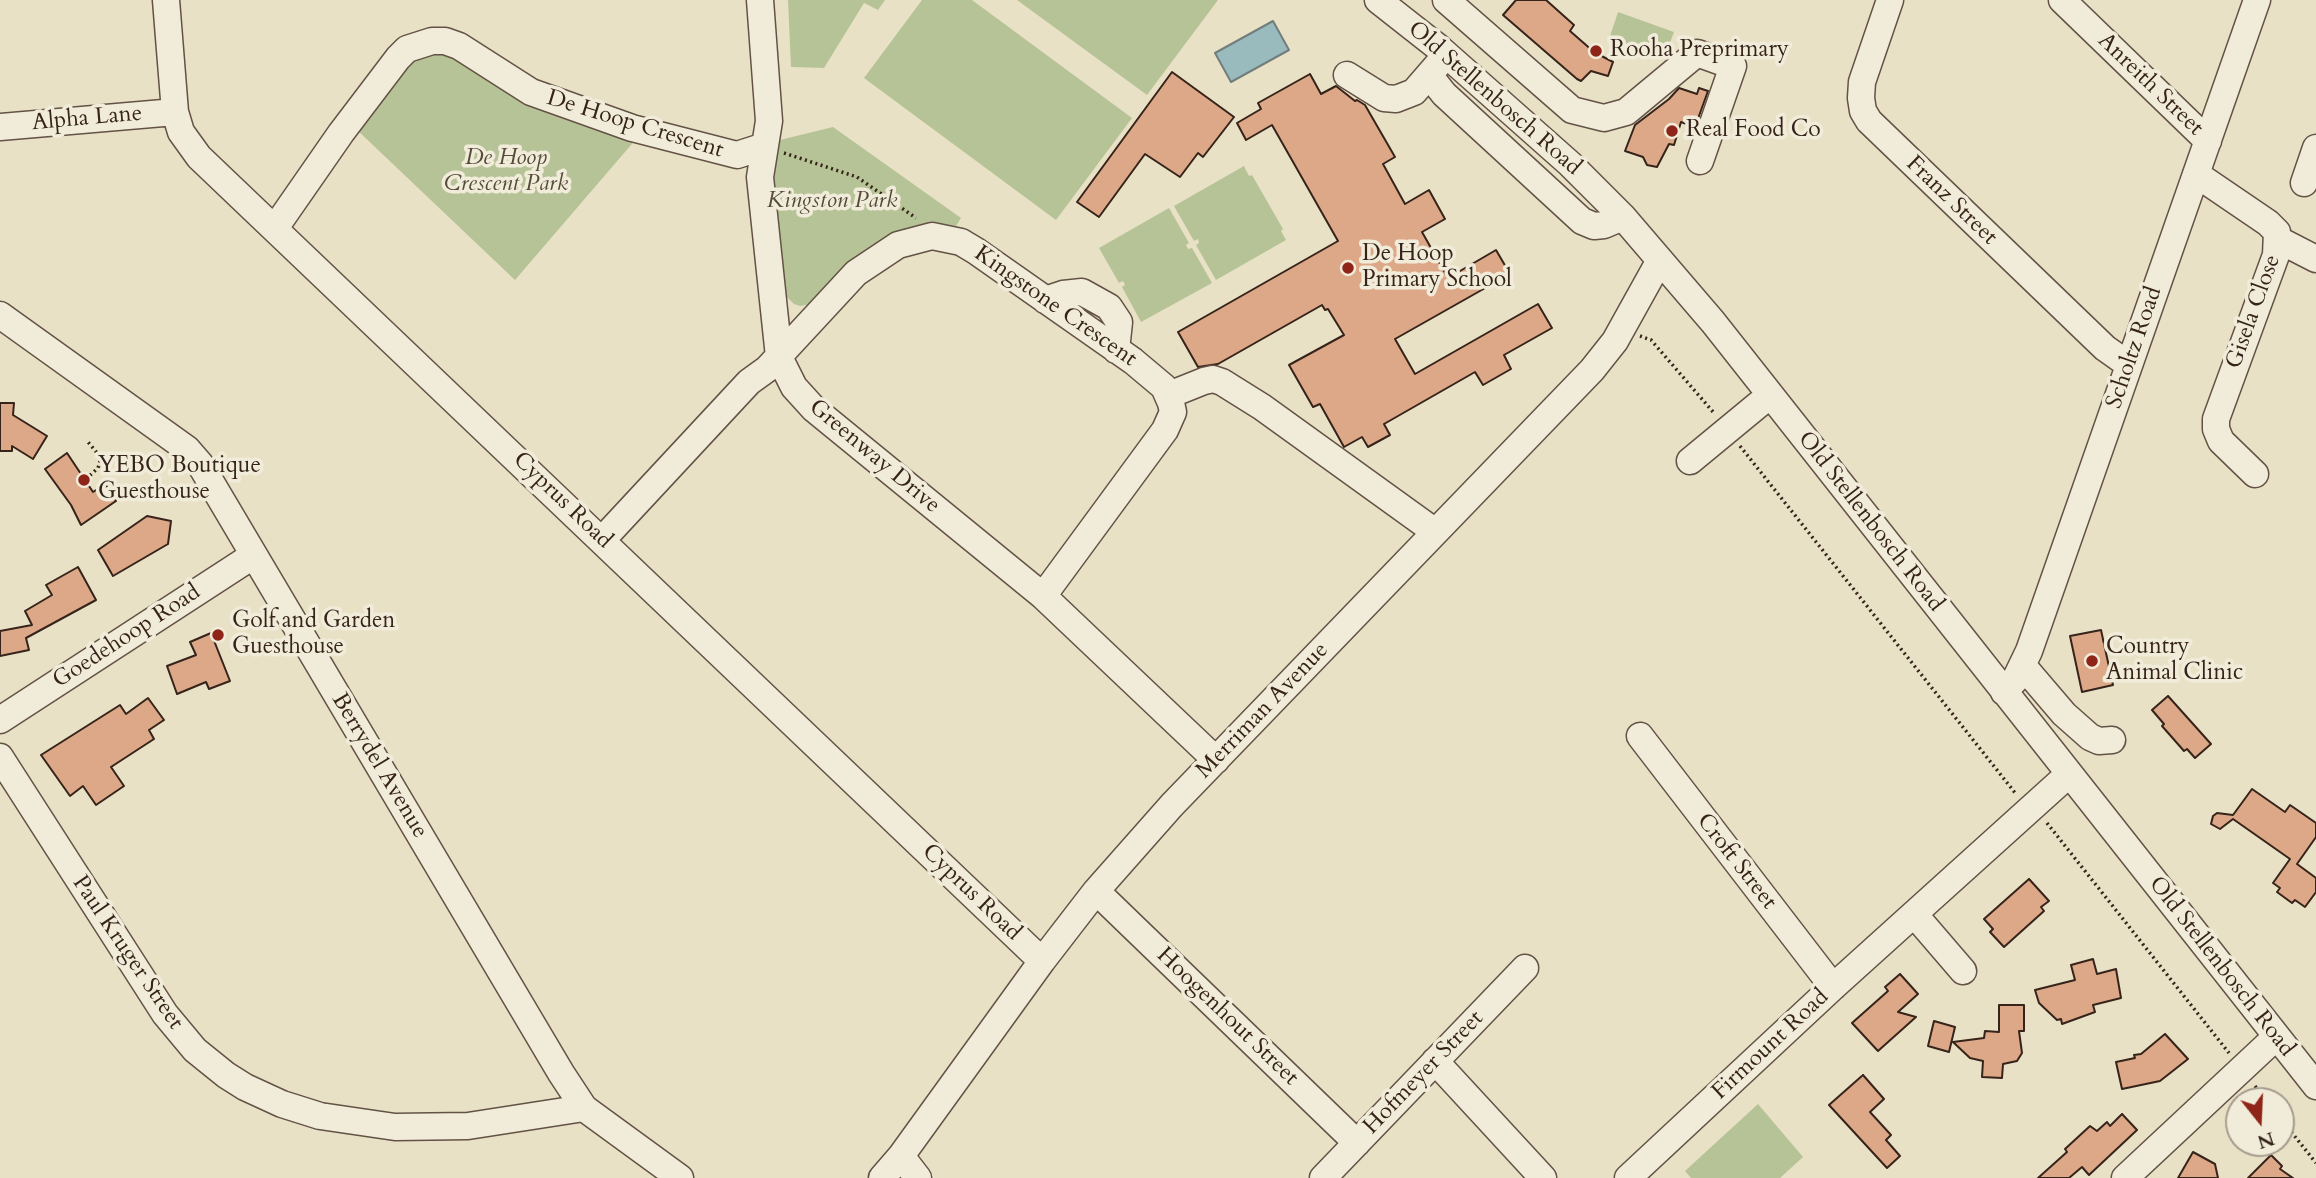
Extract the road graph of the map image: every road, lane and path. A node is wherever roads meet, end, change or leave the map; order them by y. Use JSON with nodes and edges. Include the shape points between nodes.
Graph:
{"nodes":[{"id":1,"x":166,"y":0,"type":"edge"},
{"id":2,"x":760,"y":0,"type":"edge"},
{"id":3,"x":1378,"y":0,"type":"edge"},
{"id":4,"x":1890,"y":0,"type":"edge"},
{"id":5,"x":2062,"y":0,"type":"edge"},
{"id":6,"x":2257,"y":0,"type":"edge"},
{"id":7,"x":1462,"y":5,"type":"edge"},
{"id":8,"x":1443,"y":52,"type":"junction"},
{"id":9,"x":1347,"y":75,"type":"dead end"},
{"id":10,"x":1429,"y":75,"type":"junction"},
{"id":11,"x":175,"y":112,"type":"junction"},
{"id":12,"x":0,"y":127,"type":"edge"},
{"id":13,"x":2208,"y":141,"type":"junction"},
{"id":14,"x":765,"y":146,"type":"junction"},
{"id":15,"x":2316,"y":148,"type":"edge"},
{"id":16,"x":1700,"y":161,"type":"dead end"},
{"id":17,"x":2196,"y":174,"type":"junction"},
{"id":18,"x":2304,"y":183,"type":"dead end"},
{"id":19,"x":1623,"y":217,"type":"junction"},
{"id":20,"x":275,"y":228,"type":"junction"},
{"id":21,"x":945,"y":238,"type":"junction"},
{"id":22,"x":2277,"y":239,"type":"junction"},
{"id":23,"x":2316,"y":259,"type":"edge"},
{"id":24,"x":1660,"y":260,"type":"junction"},
{"id":25,"x":0,"y":316,"type":"edge"},
{"id":26,"x":1622,"y":329,"type":"junction"},
{"id":27,"x":779,"y":357,"type":"junction"},
{"id":28,"x":2129,"y":365,"type":"junction"},
{"id":29,"x":1169,"y":395,"type":"junction"},
{"id":30,"x":1770,"y":395,"type":"junction"},
{"id":31,"x":1727,"y":430,"type":"junction"},
{"id":32,"x":88,"y":442,"type":"dead end"},
{"id":33,"x":1690,"y":461,"type":"dead end"},
{"id":34,"x":2255,"y":474,"type":"dead end"},
{"id":35,"x":86,"y":479,"type":"dead end"},
{"id":36,"x":1434,"y":531,"type":"junction"},
{"id":37,"x":602,"y":540,"type":"junction"},
{"id":38,"x":254,"y":555,"type":"junction"},
{"id":39,"x":1043,"y":596,"type":"junction"},
{"id":40,"x":2022,"y":666,"type":"junction"},
{"id":41,"x":2004,"y":692,"type":"junction"},
{"id":42,"x":0,"y":720,"type":"edge"},
{"id":43,"x":1640,"y":736,"type":"dead end"},
{"id":44,"x":2112,"y":740,"type":"dead end"},
{"id":45,"x":0,"y":757,"type":"edge"},
{"id":46,"x":1216,"y":760,"type":"junction"},
{"id":47,"x":2069,"y":774,"type":"junction"},
{"id":48,"x":2031,"y":808,"type":"junction"},
{"id":49,"x":1096,"y":891,"type":"junction"},
{"id":50,"x":1914,"y":914,"type":"junction"},
{"id":51,"x":1042,"y":961,"type":"junction"},
{"id":52,"x":1525,"y":968,"type":"dead end"},
{"id":53,"x":1963,"y":971,"type":"dead end"},
{"id":54,"x":1833,"y":987,"type":"junction"},
{"id":55,"x":2276,"y":1037,"type":"junction"},
{"id":56,"x":1435,"y":1062,"type":"junction"},
{"id":57,"x":2242,"y":1069,"type":"junction"},
{"id":58,"x":2316,"y":1086,"type":"edge"},
{"id":59,"x":2256,"y":1087,"type":"edge"},
{"id":60,"x":584,"y":1108,"type":"junction"},
{"id":61,"x":2295,"y":1137,"type":"edge"},
{"id":62,"x":1357,"y":1143,"type":"junction"},
{"id":63,"x":901,"y":1156,"type":"junction"},
{"id":64,"x":2316,"y":1163,"type":"edge"},
{"id":65,"x":680,"y":1178,"type":"edge"},
{"id":66,"x":882,"y":1178,"type":"edge"},
{"id":67,"x":918,"y":1178,"type":"edge"},
{"id":68,"x":1323,"y":1178,"type":"edge"},
{"id":69,"x":1543,"y":1178,"type":"edge"},
{"id":70,"x":1628,"y":1178,"type":"edge"},
{"id":71,"x":2125,"y":1178,"type":"edge"}],
"edges":[{"from":1,"to":11,"type":"street","name":"Cyprus Road"},
{"from":2,"to":14,"type":"street","name":"Greenway Drive","via":[[769,111]]},
{"from":3,"to":8,"type":"street","name":"Old Stellenbosch Road"},
{"from":4,"to":28,"type":"street","name":"Franz Street","via":[[1862,82],[1863,111],[1869,121],[2105,348]]},
{"from":5,"to":13,"type":"street","name":"Anreith Street"},
{"from":6,"to":13,"type":"street","name":"Scholtz Road"},
{"from":7,"to":8,"type":"street"},
{"from":7,"to":16,"type":"street","via":[[1572,110],[1604,118],[1626,113],[1697,53],[1733,66]]},
{"from":8,"to":10,"type":"street"},
{"from":8,"to":19,"type":"street","name":"Old Stellenbosch Road"},
{"from":9,"to":10,"type":"street","via":[[1384,98],[1396,99],[1414,92]]},
{"from":10,"to":19,"type":"street","via":[[1582,221],[1594,226]]},
{"from":11,"to":12,"type":"street","name":"Alpha Lane"},
{"from":11,"to":20,"type":"street","name":"Cyprus Road","via":[[181,132],[199,157]]},
{"from":13,"to":17,"type":"street","name":"Scholtz Road"},
{"from":14,"to":20,"type":"street","name":"De Hoop Crescent","via":[[737,155],[632,128],[531,92],[459,47],[432,41],[398,58]]},
{"from":14,"to":21,"type":"path","via":[[856,177]]},
{"from":14,"to":27,"type":"street","name":"Greenway Drive","via":[[760,177]]},
{"from":15,"to":18,"type":"street"},
{"from":17,"to":22,"type":"street","name":"Gisela Close","via":[[2267,223],[2277,232]]},
{"from":17,"to":28,"type":"street","name":"Scholtz Road"},
{"from":19,"to":24,"type":"street","name":"Old Stellenbosch Road"},
{"from":20,"to":37,"type":"street","name":"Cyprus Road"},
{"from":21,"to":27,"type":"street","name":"Kingstone Crescent","via":[[932,236],[898,245],[856,273]]},
{"from":21,"to":29,"type":"street","name":"Kingstone Crescent","via":[[976,251],[1131,353]]},
{"from":22,"to":23,"type":"street"},
{"from":22,"to":34,"type":"street","name":"Gisela Close","via":[[2276,255],[2216,419],[2221,441]]},
{"from":24,"to":26,"type":"street","name":"Merriman Avenue"},
{"from":24,"to":30,"type":"street","name":"Old Stellenbosch Road"},
{"from":25,"to":38,"type":"street","name":"Berrydel Avenue","via":[[193,455]]},
{"from":26,"to":31,"type":"path","via":[[1651,340]]},
{"from":26,"to":36,"type":"street","name":"Merriman Avenue","via":[[1592,370]]},
{"from":27,"to":37,"type":"street","name":"Kingstone Crescent"},
{"from":27,"to":39,"type":"street","name":"Greenway Drive","via":[[794,387],[814,409]]},
{"from":28,"to":40,"type":"street","name":"Scholtz Road"},
{"from":29,"to":36,"type":"street","via":[[1204,380],[1222,382]]},
{"from":29,"to":39,"type":"street","via":[[1173,412],[1165,430]]},
{"from":30,"to":31,"type":"street"},
{"from":30,"to":41,"type":"street","name":"Old Stellenbosch Road"},
{"from":31,"to":33,"type":"street"},
{"from":31,"to":48,"type":"path"},
{"from":32,"to":35,"type":"path","via":[[100,462]]},
{"from":36,"to":46,"type":"street","name":"Merriman Avenue"},
{"from":37,"to":51,"type":"street","name":"Cyprus Road"},
{"from":38,"to":42,"type":"street","name":"Goedehoop Road"},
{"from":38,"to":60,"type":"street","name":"Berrydel Avenue"},
{"from":39,"to":46,"type":"street","name":"Greenway Drive"},
{"from":40,"to":41,"type":"street","name":"Scholtz Road"},
{"from":40,"to":44,"type":"street","via":[[2090,737]]},
{"from":41,"to":47,"type":"street","name":"Old Stellenbosch Road"},
{"from":43,"to":54,"type":"street","name":"Croft Street"},
{"from":45,"to":60,"type":"street","name":"Paul Kruger Street","via":[[165,1014],[203,1056],[245,1087],[320,1116],[395,1127],[468,1125]]},
{"from":46,"to":49,"type":"street","name":"Merriman Avenue"},
{"from":47,"to":48,"type":"street","name":"Firmount Road"},
{"from":47,"to":55,"type":"street","name":"Old Stellenbosch Road"},
{"from":48,"to":50,"type":"street","name":"Firmount Road"},
{"from":48,"to":57,"type":"path"},
{"from":49,"to":51,"type":"street","name":"Merriman Avenue"},
{"from":49,"to":62,"type":"street","name":"Hoogenhout Street"},
{"from":50,"to":53,"type":"street"},
{"from":50,"to":54,"type":"street","name":"Firmount Road"},
{"from":51,"to":63,"type":"street","name":"Merriman Avenue"},
{"from":52,"to":56,"type":"street","name":"Hofmeyer Street"},
{"from":54,"to":70,"type":"street","name":"Firmount Road"},
{"from":55,"to":57,"type":"street"},
{"from":55,"to":58,"type":"street","name":"Old Stellenbosch Road"},
{"from":56,"to":62,"type":"street","name":"Hofmeyer Street"},
{"from":56,"to":69,"type":"street"},
{"from":57,"to":59,"type":"path"},
{"from":57,"to":71,"type":"street"},
{"from":60,"to":65,"type":"street","name":"Berrydel Avenue"},
{"from":61,"to":64,"type":"path"},
{"from":62,"to":68,"type":"street","name":"Hofmeyer Street"},
{"from":63,"to":66,"type":"street","name":"Merriman Avenue"},
{"from":63,"to":67,"type":"street"}]}
